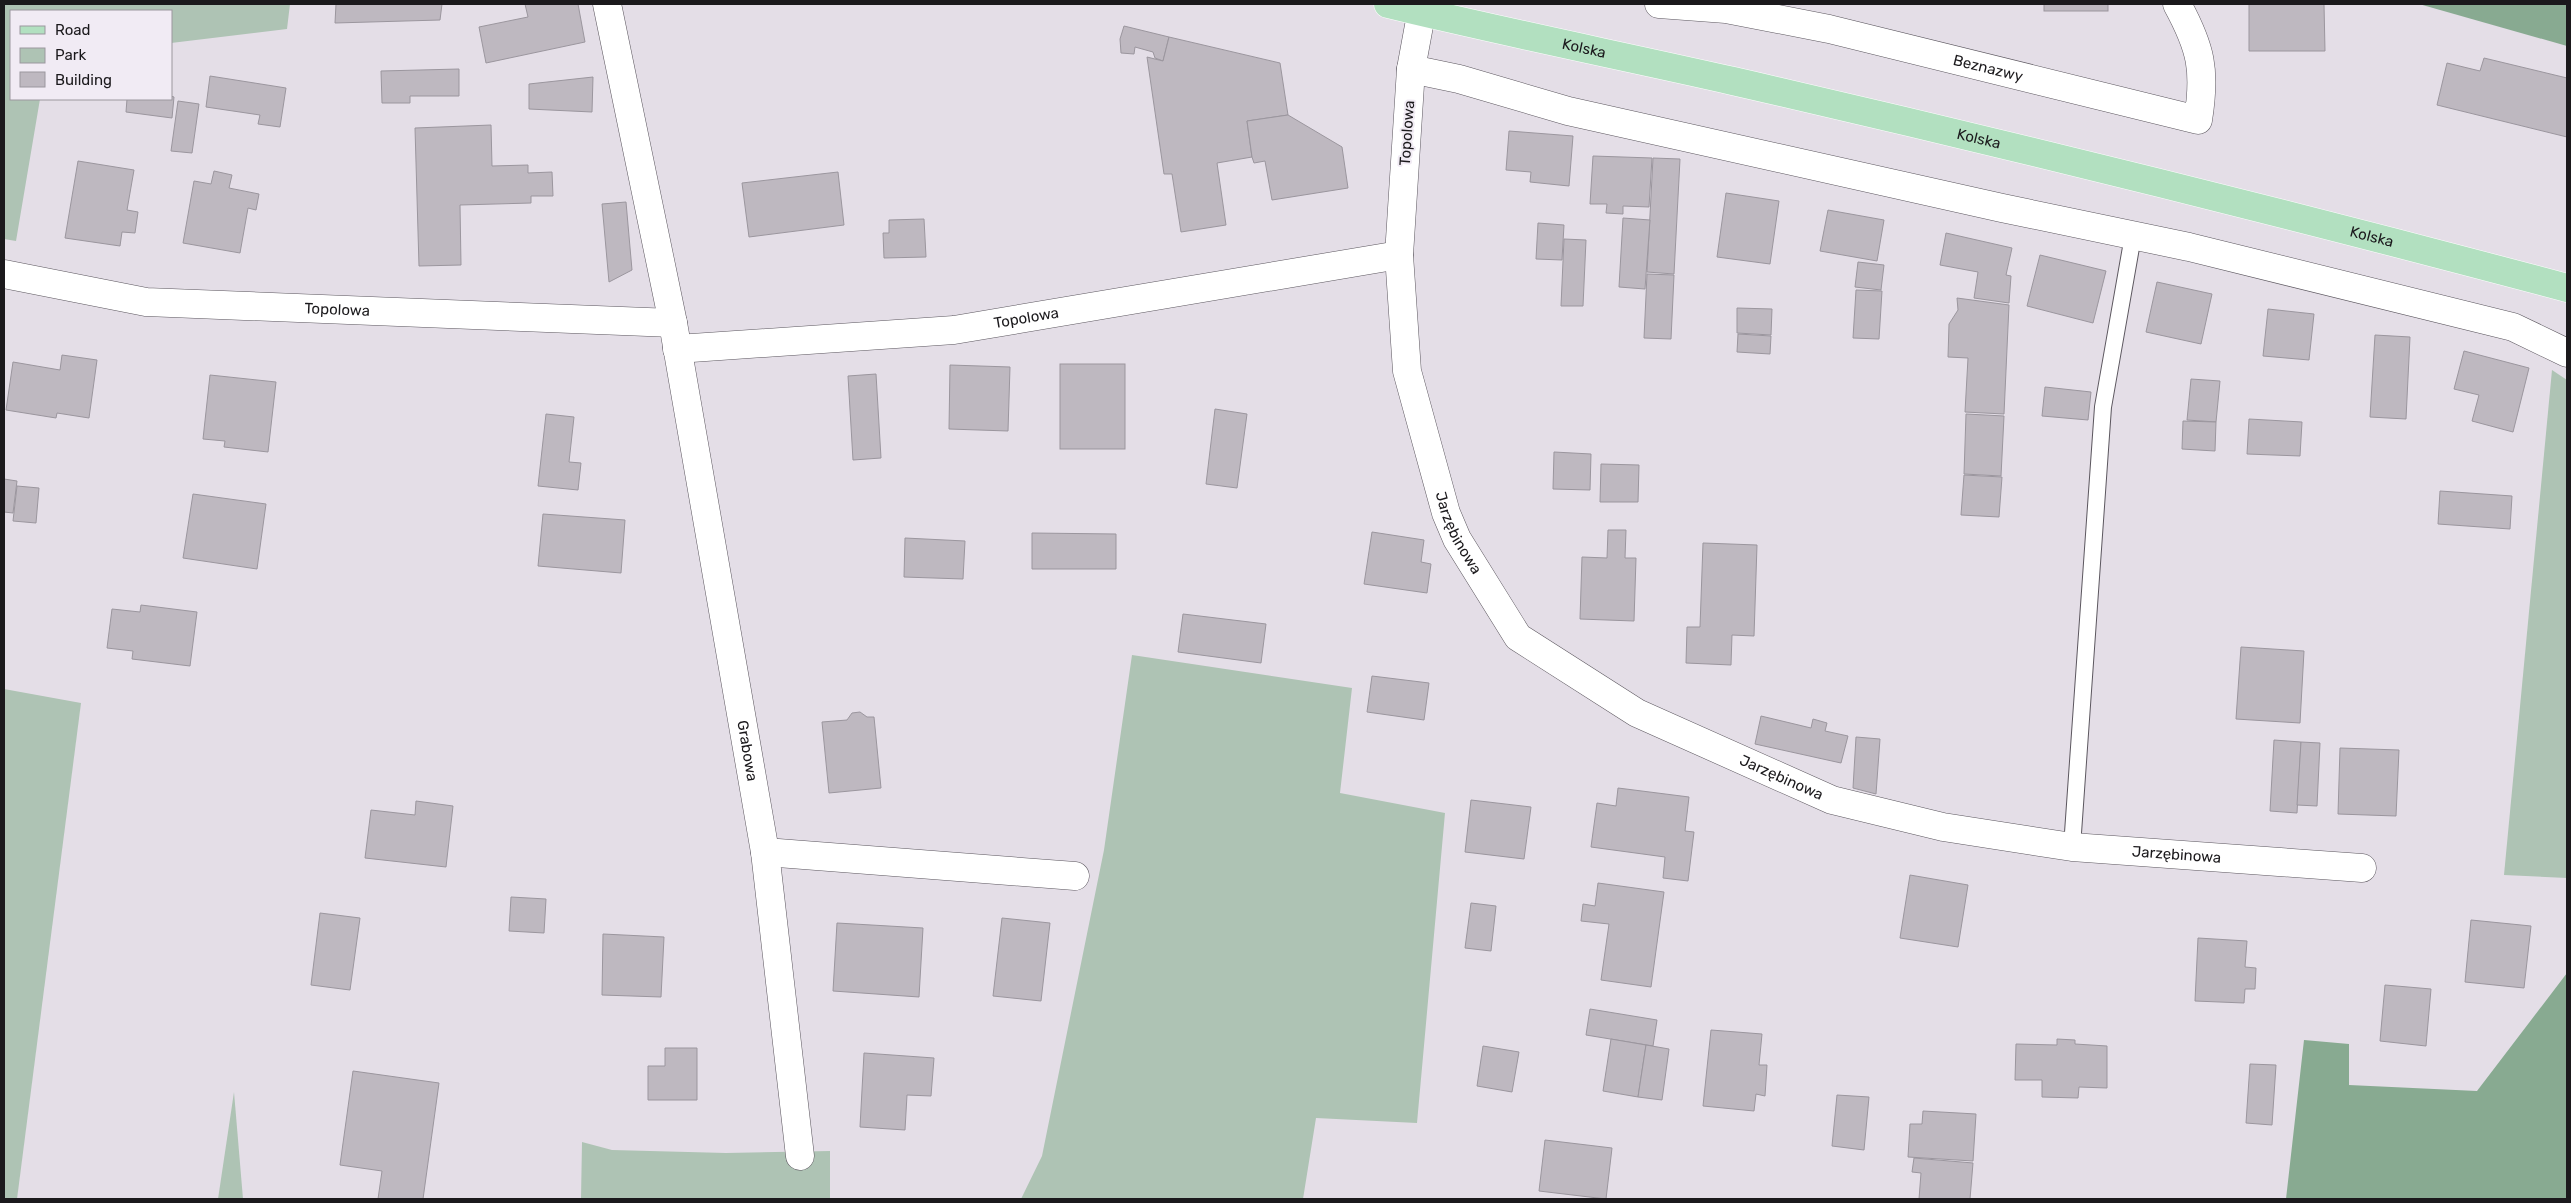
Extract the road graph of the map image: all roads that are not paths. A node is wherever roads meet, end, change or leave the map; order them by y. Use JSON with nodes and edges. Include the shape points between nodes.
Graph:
{"nodes":[{"id":1,"x":608,"y":4,"type":"edge"},
{"id":2,"x":1388,"y":4,"type":"edge"},
{"id":3,"x":1659,"y":4,"type":"edge"},
{"id":4,"x":2177,"y":4,"type":"edge"},
{"id":5,"x":1422,"y":8,"type":"edge"},
{"id":6,"x":1412,"y":69,"type":"junction"},
{"id":7,"x":2132,"y":236,"type":"junction"},
{"id":8,"x":1399,"y":255,"type":"junction"},
{"id":9,"x":4,"y":274,"type":"edge"},
{"id":10,"x":2567,"y":288,"type":"edge"},
{"id":11,"x":675,"y":336,"type":"junction"},
{"id":12,"x":2567,"y":353,"type":"edge"},
{"id":13,"x":1407,"y":370,"type":"joint"},
{"id":14,"x":2072,"y":847,"type":"junction"},
{"id":15,"x":765,"y":852,"type":"junction"},
{"id":16,"x":2362,"y":868,"type":"dead end"},
{"id":17,"x":1075,"y":876,"type":"dead end"},
{"id":18,"x":800,"y":1156,"type":"dead end"}],
"edges":[{"from":1,"to":11,"type":"street"},
{"from":2,"to":5,"type":"main road","name":"Kolska"},
{"from":3,"to":4,"type":"street","name":"Beznazwy","via":[[1726,9],[1829,29],[2198,120],[2202,66],[2189,25]]},
{"from":5,"to":6,"type":"street","name":"Topolowa"},
{"from":5,"to":10,"type":"main road","name":"Kolska","via":[[2134,175]]},
{"from":6,"to":7,"type":"street","via":[[1459,79],[1568,111]]},
{"from":6,"to":8,"type":"street","name":"Topolowa"},
{"from":7,"to":12,"type":"street","via":[[2513,327]]},
{"from":7,"to":14,"type":"lane","via":[[2103,407]]},
{"from":8,"to":11,"type":"street","name":"Topolowa","via":[[954,330]]},
{"from":8,"to":13,"type":"street","name":"Topolowa"},
{"from":9,"to":11,"type":"street","name":"Topolowa","via":[[146,302]]},
{"from":11,"to":15,"type":"street","name":"Grabowa"},
{"from":13,"to":14,"type":"street","name":"Jarzębinowa","via":[[1457,539],[1518,637],[1637,713],[1832,800],[1943,826]]},
{"from":14,"to":16,"type":"street","name":"Jarzębinowa"},
{"from":15,"to":17,"type":"street"},
{"from":15,"to":18,"type":"street","name":"Grabowa"}]}
